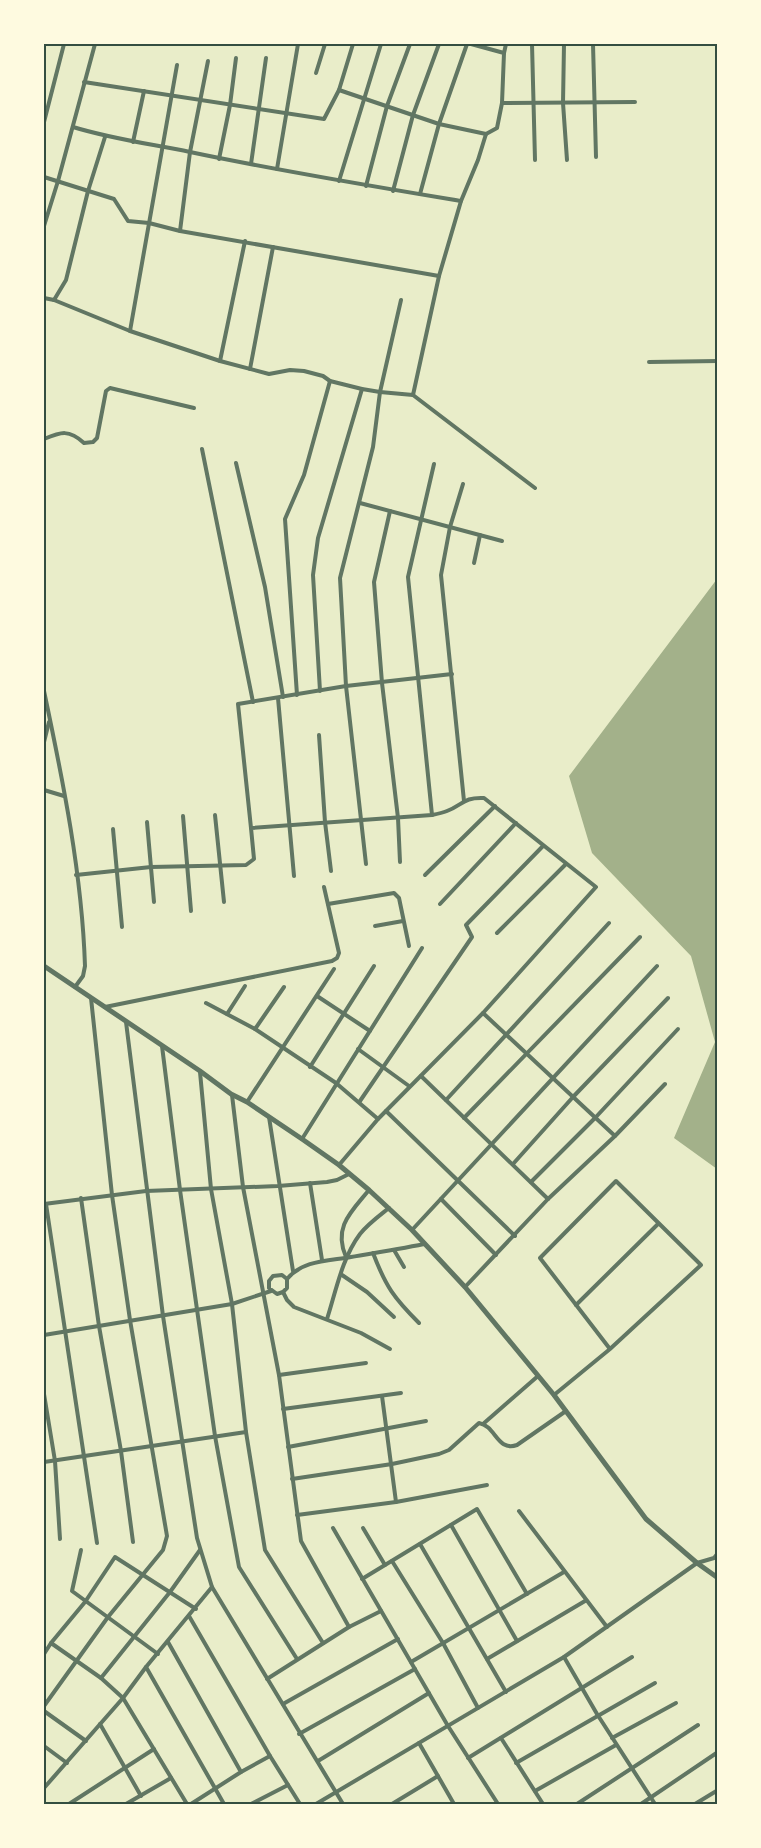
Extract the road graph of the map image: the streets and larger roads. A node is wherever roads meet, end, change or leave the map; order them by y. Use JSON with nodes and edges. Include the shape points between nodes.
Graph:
{"nodes":[{"id":1,"x":64,"y":44,"type":"edge"},
{"id":2,"x":94,"y":44,"type":"edge"},
{"id":3,"x":298,"y":44,"type":"edge"},
{"id":4,"x":325,"y":44,"type":"edge"},
{"id":5,"x":353,"y":44,"type":"edge"},
{"id":6,"x":381,"y":44,"type":"edge"},
{"id":7,"x":410,"y":44,"type":"edge"},
{"id":8,"x":439,"y":44,"type":"edge"},
{"id":9,"x":469,"y":44,"type":"edge"},
{"id":10,"x":506,"y":44,"type":"edge"},
{"id":11,"x":532,"y":44,"type":"edge"},
{"id":12,"x":564,"y":44,"type":"edge"},
{"id":13,"x":593,"y":44,"type":"edge"},
{"id":14,"x":504,"y":53,"type":"junction"},
{"id":15,"x":236,"y":58,"type":"dead end"},
{"id":16,"x":266,"y":58,"type":"dead end"},
{"id":17,"x":208,"y":61,"type":"dead end"},
{"id":18,"x":177,"y":65,"type":"dead end"},
{"id":19,"x":316,"y":73,"type":"dead end"},
{"id":20,"x":84,"y":82,"type":"junction"},
{"id":21,"x":339,"y":90,"type":"junction"},
{"id":22,"x":144,"y":91,"type":"junction"},
{"id":23,"x":171,"y":96,"type":"junction"},
{"id":24,"x":364,"y":99,"type":"junction"},
{"id":25,"x":200,"y":100,"type":"junction"},
{"id":26,"x":594,"y":102,"type":"junction"},
{"id":27,"x":635,"y":102,"type":"dead end"},
{"id":28,"x":502,"y":103,"type":"junction"},
{"id":29,"x":534,"y":103,"type":"junction"},
{"id":30,"x":564,"y":103,"type":"junction"},
{"id":31,"x":230,"y":105,"type":"junction"},
{"id":32,"x":387,"y":106,"type":"junction"},
{"id":33,"x":258,"y":110,"type":"junction"},
{"id":34,"x":286,"y":114,"type":"junction"},
{"id":35,"x":413,"y":115,"type":"junction"},
{"id":36,"x":44,"y":122,"type":"edge"},
{"id":37,"x":439,"y":124,"type":"junction"},
{"id":38,"x":73,"y":127,"type":"junction"},
{"id":39,"x":486,"y":134,"type":"junction"},
{"id":40,"x":105,"y":137,"type":"junction"},
{"id":41,"x":133,"y":142,"type":"junction"},
{"id":42,"x":162,"y":147,"type":"junction"},
{"id":43,"x":190,"y":153,"type":"junction"},
{"id":44,"x":596,"y":157,"type":"dead end"},
{"id":45,"x":219,"y":159,"type":"junction"},
{"id":46,"x":535,"y":160,"type":"dead end"},
{"id":47,"x":567,"y":160,"type":"dead end"},
{"id":48,"x":251,"y":164,"type":"junction"},
{"id":49,"x":277,"y":169,"type":"junction"},
{"id":50,"x":44,"y":177,"type":"edge"},
{"id":51,"x":58,"y":181,"type":"junction"},
{"id":52,"x":339,"y":181,"type":"junction"},
{"id":53,"x":366,"y":186,"type":"junction"},
{"id":54,"x":88,"y":191,"type":"junction"},
{"id":55,"x":393,"y":191,"type":"junction"},
{"id":56,"x":420,"y":194,"type":"junction"},
{"id":57,"x":461,"y":201,"type":"junction"},
{"id":58,"x":149,"y":224,"type":"junction"},
{"id":59,"x":44,"y":226,"type":"edge"},
{"id":60,"x":180,"y":231,"type":"junction"},
{"id":61,"x":245,"y":241,"type":"junction"},
{"id":62,"x":273,"y":247,"type":"junction"},
{"id":63,"x":439,"y":276,"type":"junction"},
{"id":64,"x":44,"y":298,"type":"edge"},
{"id":65,"x":54,"y":300,"type":"junction"},
{"id":66,"x":401,"y":300,"type":"dead end"},
{"id":67,"x":130,"y":331,"type":"junction"},
{"id":68,"x":220,"y":361,"type":"junction"},
{"id":69,"x":717,"y":361,"type":"edge"},
{"id":70,"x":649,"y":362,"type":"dead end"},
{"id":71,"x":250,"y":369,"type":"junction"},
{"id":72,"x":330,"y":381,"type":"junction"},
{"id":73,"x":362,"y":388,"type":"junction"},
{"id":74,"x":380,"y":392,"type":"junction"},
{"id":75,"x":413,"y":395,"type":"junction"},
{"id":76,"x":194,"y":408,"type":"dead end"},
{"id":77,"x":44,"y":439,"type":"edge"},
{"id":78,"x":202,"y":449,"type":"dead end"},
{"id":79,"x":236,"y":463,"type":"dead end"},
{"id":80,"x":434,"y":464,"type":"dead end"},
{"id":81,"x":463,"y":484,"type":"dead end"},
{"id":82,"x":535,"y":488,"type":"dead end"},
{"id":83,"x":360,"y":503,"type":"junction"},
{"id":84,"x":390,"y":511,"type":"junction"},
{"id":85,"x":420,"y":519,"type":"junction"},
{"id":86,"x":450,"y":527,"type":"junction"},
{"id":87,"x":480,"y":535,"type":"junction"},
{"id":88,"x":502,"y":541,"type":"dead end"},
{"id":89,"x":474,"y":563,"type":"dead end"},
{"id":90,"x":452,"y":674,"type":"junction"},
{"id":91,"x":417,"y":679,"type":"junction"},
{"id":92,"x":382,"y":683,"type":"junction"},
{"id":93,"x":346,"y":686,"type":"junction"},
{"id":94,"x":44,"y":691,"type":"edge"},
{"id":95,"x":320,"y":691,"type":"junction"},
{"id":96,"x":297,"y":694,"type":"junction"},
{"id":97,"x":281,"y":697,"type":"junction"},
{"id":98,"x":45,"y":701,"type":"edge"},
{"id":99,"x":253,"y":702,"type":"junction"},
{"id":100,"x":50,"y":721,"type":"junction"},
{"id":101,"x":319,"y":735,"type":"dead end"},
{"id":102,"x":44,"y":742,"type":"edge"},
{"id":103,"x":44,"y":790,"type":"edge"},
{"id":104,"x":64,"y":796,"type":"junction"},
{"id":105,"x":464,"y":801,"type":"junction"},
{"id":106,"x":495,"y":806,"type":"junction"},
{"id":107,"x":215,"y":815,"type":"dead end"},
{"id":108,"x":432,"y":815,"type":"junction"},
{"id":109,"x":183,"y":816,"type":"dead end"},
{"id":110,"x":398,"y":818,"type":"junction"},
{"id":111,"x":362,"y":821,"type":"junction"},
{"id":112,"x":147,"y":822,"type":"dead end"},
{"id":113,"x":325,"y":822,"type":"junction"},
{"id":114,"x":516,"y":823,"type":"junction"},
{"id":115,"x":290,"y":824,"type":"junction"},
{"id":116,"x":251,"y":828,"type":"junction"},
{"id":117,"x":113,"y":829,"type":"dead end"},
{"id":118,"x":543,"y":846,"type":"junction"},
{"id":119,"x":400,"y":862,"type":"dead end"},
{"id":120,"x":366,"y":864,"type":"dead end"},
{"id":121,"x":565,"y":865,"type":"junction"},
{"id":122,"x":187,"y":866,"type":"junction"},
{"id":123,"x":220,"y":866,"type":"junction"},
{"id":124,"x":151,"y":867,"type":"junction"},
{"id":125,"x":116,"y":870,"type":"junction"},
{"id":126,"x":331,"y":871,"type":"dead end"},
{"id":127,"x":76,"y":874,"type":"junction"},
{"id":128,"x":424,"y":875,"type":"dead end"},
{"id":129,"x":294,"y":876,"type":"dead end"},
{"id":130,"x":324,"y":887,"type":"dead end"},
{"id":131,"x":154,"y":902,"type":"dead end"},
{"id":132,"x":224,"y":902,"type":"dead end"},
{"id":133,"x":328,"y":904,"type":"junction"},
{"id":134,"x":440,"y":904,"type":"dead end"},
{"id":135,"x":191,"y":911,"type":"dead end"},
{"id":136,"x":404,"y":921,"type":"junction"},
{"id":137,"x":609,"y":923,"type":"dead end"},
{"id":138,"x":375,"y":926,"type":"dead end"},
{"id":139,"x":122,"y":927,"type":"dead end"},
{"id":140,"x":497,"y":933,"type":"dead end"},
{"id":141,"x":640,"y":936,"type":"dead end"},
{"id":142,"x":409,"y":946,"type":"dead end"},
{"id":143,"x":422,"y":948,"type":"dead end"},
{"id":144,"x":44,"y":966,"type":"edge"},
{"id":145,"x":374,"y":966,"type":"dead end"},
{"id":146,"x":657,"y":966,"type":"dead end"},
{"id":147,"x":334,"y":969,"type":"dead end"},
{"id":148,"x":245,"y":986,"type":"dead end"},
{"id":149,"x":75,"y":987,"type":"junction"},
{"id":150,"x":284,"y":987,"type":"dead end"},
{"id":151,"x":317,"y":996,"type":"junction"},
{"id":152,"x":91,"y":998,"type":"junction"},
{"id":153,"x":668,"y":998,"type":"dead end"},
{"id":154,"x":206,"y":1003,"type":"dead end"},
{"id":155,"x":104,"y":1007,"type":"junction"},
{"id":156,"x":483,"y":1012,"type":"junction"},
{"id":157,"x":344,"y":1013,"type":"junction"},
{"id":158,"x":227,"y":1014,"type":"junction"},
{"id":159,"x":126,"y":1022,"type":"junction"},
{"id":160,"x":255,"y":1029,"type":"junction"},
{"id":161,"x":678,"y":1029,"type":"dead end"},
{"id":162,"x":370,"y":1031,"type":"junction"},
{"id":163,"x":506,"y":1035,"type":"junction"},
{"id":164,"x":162,"y":1046,"type":"junction"},
{"id":165,"x":282,"y":1048,"type":"junction"},
{"id":166,"x":358,"y":1048,"type":"junction"},
{"id":167,"x":527,"y":1055,"type":"junction"},
{"id":168,"x":382,"y":1066,"type":"junction"},
{"id":169,"x":310,"y":1067,"type":"junction"},
{"id":170,"x":200,"y":1071,"type":"junction"},
{"id":171,"x":420,"y":1076,"type":"junction"},
{"id":172,"x":552,"y":1077,"type":"junction"},
{"id":173,"x":336,"y":1083,"type":"junction"},
{"id":174,"x":665,"y":1084,"type":"dead end"},
{"id":175,"x":409,"y":1086,"type":"junction"},
{"id":176,"x":231,"y":1094,"type":"junction"},
{"id":177,"x":573,"y":1097,"type":"junction"},
{"id":178,"x":446,"y":1100,"type":"junction"},
{"id":179,"x":360,"y":1101,"type":"junction"},
{"id":180,"x":246,"y":1102,"type":"junction"},
{"id":181,"x":386,"y":1111,"type":"junction"},
{"id":182,"x":268,"y":1117,"type":"junction"},
{"id":183,"x":464,"y":1118,"type":"junction"},
{"id":184,"x":596,"y":1118,"type":"junction"},
{"id":185,"x":378,"y":1119,"type":"junction"},
{"id":186,"x":615,"y":1136,"type":"junction"},
{"id":187,"x":302,"y":1139,"type":"junction"},
{"id":188,"x":490,"y":1144,"type":"junction"},
{"id":189,"x":513,"y":1164,"type":"junction"},
{"id":190,"x":339,"y":1165,"type":"junction"},
{"id":191,"x":350,"y":1173,"type":"junction"},
{"id":192,"x":459,"y":1179,"type":"junction"},
{"id":193,"x":531,"y":1182,"type":"junction"},
{"id":194,"x":310,"y":1183,"type":"junction"},
{"id":195,"x":278,"y":1186,"type":"junction"},
{"id":196,"x":243,"y":1187,"type":"junction"},
{"id":197,"x":211,"y":1189,"type":"junction"},
{"id":198,"x":180,"y":1190,"type":"junction"},
{"id":199,"x":369,"y":1190,"type":"junction"},
{"id":200,"x":146,"y":1191,"type":"junction"},
{"id":201,"x":112,"y":1195,"type":"junction"},
{"id":202,"x":81,"y":1198,"type":"junction"},
{"id":203,"x":441,"y":1198,"type":"junction"},
{"id":204,"x":548,"y":1199,"type":"junction"},
{"id":205,"x":45,"y":1204,"type":"edge"},
{"id":206,"x":389,"y":1208,"type":"junction"},
{"id":207,"x":658,"y":1224,"type":"junction"},
{"id":208,"x":412,"y":1230,"type":"junction"},
{"id":209,"x":515,"y":1236,"type":"junction"},
{"id":210,"x":426,"y":1244,"type":"junction"},
{"id":211,"x":394,"y":1251,"type":"junction"},
{"id":212,"x":373,"y":1253,"type":"junction"},
{"id":213,"x":496,"y":1255,"type":"junction"},
{"id":214,"x":346,"y":1258,"type":"junction"},
{"id":215,"x":322,"y":1260,"type":"junction"},
{"id":216,"x":404,"y":1267,"type":"dead end"},
{"id":217,"x":293,"y":1271,"type":"junction"},
{"id":218,"x":342,"y":1275,"type":"junction"},
{"id":219,"x":287,"y":1279,"type":"junction"},
{"id":220,"x":465,"y":1287,"type":"junction"},
{"id":221,"x":271,"y":1291,"type":"junction"},
{"id":222,"x":283,"y":1292,"type":"junction"},
{"id":223,"x":262,"y":1295,"type":"junction"},
{"id":224,"x":232,"y":1304,"type":"junction"},
{"id":225,"x":576,"y":1305,"type":"junction"},
{"id":226,"x":197,"y":1310,"type":"junction"},
{"id":227,"x":163,"y":1316,"type":"junction"},
{"id":228,"x":394,"y":1317,"type":"dead end"},
{"id":229,"x":327,"y":1319,"type":"junction"},
{"id":230,"x":130,"y":1320,"type":"junction"},
{"id":231,"x":419,"y":1323,"type":"dead end"},
{"id":232,"x":99,"y":1326,"type":"junction"},
{"id":233,"x":65,"y":1331,"type":"junction"},
{"id":234,"x":44,"y":1335,"type":"edge"},
{"id":235,"x":390,"y":1349,"type":"dead end"},
{"id":236,"x":610,"y":1349,"type":"junction"},
{"id":237,"x":366,"y":1363,"type":"dead end"},
{"id":238,"x":279,"y":1375,"type":"junction"},
{"id":239,"x":538,"y":1376,"type":"junction"},
{"id":240,"x":401,"y":1393,"type":"dead end"},
{"id":241,"x":44,"y":1394,"type":"edge"},
{"id":242,"x":554,"y":1395,"type":"junction"},
{"id":243,"x":382,"y":1396,"type":"junction"},
{"id":244,"x":283,"y":1409,"type":"junction"},
{"id":245,"x":566,"y":1412,"type":"junction"},
{"id":246,"x":426,"y":1421,"type":"dead end"},
{"id":247,"x":483,"y":1424,"type":"junction"},
{"id":248,"x":387,"y":1429,"type":"junction"},
{"id":249,"x":246,"y":1432,"type":"junction"},
{"id":250,"x":215,"y":1436,"type":"junction"},
{"id":251,"x":182,"y":1441,"type":"junction"},
{"id":252,"x":151,"y":1446,"type":"junction"},
{"id":253,"x":288,"y":1447,"type":"junction"},
{"id":254,"x":121,"y":1451,"type":"junction"},
{"id":255,"x":85,"y":1456,"type":"junction"},
{"id":256,"x":55,"y":1461,"type":"junction"},
{"id":257,"x":44,"y":1462,"type":"edge"},
{"id":258,"x":392,"y":1464,"type":"junction"},
{"id":259,"x":292,"y":1479,"type":"junction"},
{"id":260,"x":487,"y":1485,"type":"dead end"},
{"id":261,"x":396,"y":1502,"type":"junction"},
{"id":262,"x":519,"y":1511,"type":"dead end"},
{"id":263,"x":297,"y":1515,"type":"junction"},
{"id":264,"x":451,"y":1525,"type":"junction"},
{"id":265,"x":333,"y":1528,"type":"dead end"},
{"id":266,"x":363,"y":1528,"type":"dead end"},
{"id":267,"x":60,"y":1539,"type":"dead end"},
{"id":268,"x":134,"y":1542,"type":"dead end"},
{"id":269,"x":98,"y":1543,"type":"dead end"},
{"id":270,"x":420,"y":1544,"type":"junction"},
{"id":271,"x":81,"y":1550,"type":"dead end"},
{"id":272,"x":200,"y":1550,"type":"junction"},
{"id":273,"x":717,"y":1553,"type":"edge"},
{"id":274,"x":392,"y":1561,"type":"junction"},
{"id":275,"x":697,"y":1563,"type":"junction"},
{"id":276,"x":385,"y":1565,"type":"junction"},
{"id":277,"x":564,"y":1572,"type":"junction"},
{"id":278,"x":143,"y":1575,"type":"junction"},
{"id":279,"x":717,"y":1578,"type":"edge"},
{"id":280,"x":362,"y":1579,"type":"junction"},
{"id":281,"x":212,"y":1587,"type":"junction"},
{"id":282,"x":170,"y":1592,"type":"junction"},
{"id":283,"x":527,"y":1594,"type":"junction"},
{"id":284,"x":585,"y":1601,"type":"junction"},
{"id":285,"x":85,"y":1602,"type":"junction"},
{"id":286,"x":196,"y":1609,"type":"junction"},
{"id":287,"x":500,"y":1610,"type":"junction"},
{"id":288,"x":381,"y":1611,"type":"junction"},
{"id":289,"x":189,"y":1616,"type":"junction"},
{"id":290,"x":108,"y":1617,"type":"junction"},
{"id":291,"x":349,"y":1627,"type":"junction"},
{"id":292,"x":607,"y":1627,"type":"junction"},
{"id":293,"x":469,"y":1628,"type":"junction"},
{"id":294,"x":134,"y":1635,"type":"junction"},
{"id":295,"x":398,"y":1639,"type":"junction"},
{"id":296,"x":518,"y":1641,"type":"junction"},
{"id":297,"x":168,"y":1642,"type":"junction"},
{"id":298,"x":51,"y":1643,"type":"junction"},
{"id":299,"x":323,"y":1643,"type":"junction"},
{"id":300,"x":443,"y":1643,"type":"junction"},
{"id":301,"x":44,"y":1654,"type":"edge"},
{"id":302,"x":158,"y":1654,"type":"junction"},
{"id":303,"x":564,"y":1657,"type":"junction"},
{"id":304,"x":632,"y":1657,"type":"dead end"},
{"id":305,"x":297,"y":1659,"type":"junction"},
{"id":306,"x":487,"y":1659,"type":"junction"},
{"id":307,"x":77,"y":1660,"type":"junction"},
{"id":308,"x":411,"y":1662,"type":"junction"},
{"id":309,"x":146,"y":1667,"type":"junction"},
{"id":310,"x":415,"y":1669,"type":"junction"},
{"id":311,"x":101,"y":1678,"type":"junction"},
{"id":312,"x":267,"y":1679,"type":"junction"},
{"id":313,"x":655,"y":1683,"type":"dead end"},
{"id":314,"x":582,"y":1688,"type":"junction"},
{"id":315,"x":506,"y":1692,"type":"junction"},
{"id":316,"x":429,"y":1694,"type":"junction"},
{"id":317,"x":123,"y":1698,"type":"junction"},
{"id":318,"x":676,"y":1703,"type":"dead end"},
{"id":319,"x":283,"y":1704,"type":"junction"},
{"id":320,"x":44,"y":1706,"type":"edge"},
{"id":321,"x":478,"y":1708,"type":"junction"},
{"id":322,"x":44,"y":1711,"type":"edge"},
{"id":323,"x":597,"y":1714,"type":"junction"},
{"id":324,"x":100,"y":1724,"type":"junction"},
{"id":325,"x":698,"y":1725,"type":"dead end"},
{"id":326,"x":448,"y":1726,"type":"junction"},
{"id":327,"x":299,"y":1734,"type":"junction"},
{"id":328,"x":501,"y":1738,"type":"junction"},
{"id":329,"x":612,"y":1738,"type":"junction"},
{"id":330,"x":86,"y":1741,"type":"junction"},
{"id":331,"x":419,"y":1743,"type":"junction"},
{"id":332,"x":616,"y":1745,"type":"junction"},
{"id":333,"x":44,"y":1746,"type":"edge"},
{"id":334,"x":154,"y":1749,"type":"junction"},
{"id":335,"x":717,"y":1752,"type":"edge"},
{"id":336,"x":270,"y":1756,"type":"junction"},
{"id":337,"x":468,"y":1758,"type":"junction"},
{"id":338,"x":318,"y":1761,"type":"junction"},
{"id":339,"x":67,"y":1763,"type":"junction"},
{"id":340,"x":516,"y":1763,"type":"junction"},
{"id":341,"x":125,"y":1767,"type":"junction"},
{"id":342,"x":632,"y":1770,"type":"junction"},
{"id":343,"x":241,"y":1772,"type":"junction"},
{"id":344,"x":438,"y":1776,"type":"junction"},
{"id":345,"x":171,"y":1778,"type":"junction"},
{"id":346,"x":288,"y":1784,"type":"junction"},
{"id":347,"x":44,"y":1788,"type":"edge"},
{"id":348,"x":216,"y":1790,"type":"junction"},
{"id":349,"x":717,"y":1790,"type":"edge"},
{"id":350,"x":535,"y":1791,"type":"junction"},
{"id":351,"x":336,"y":1792,"type":"junction"},
{"id":352,"x":141,"y":1796,"type":"junction"},
{"id":353,"x":651,"y":1798,"type":"junction"},
{"id":354,"x":69,"y":1804,"type":"edge"},
{"id":355,"x":126,"y":1804,"type":"edge"},
{"id":356,"x":189,"y":1804,"type":"edge"},
{"id":357,"x":224,"y":1804,"type":"edge"},
{"id":358,"x":251,"y":1804,"type":"edge"},
{"id":359,"x":300,"y":1804,"type":"edge"},
{"id":360,"x":316,"y":1804,"type":"edge"},
{"id":361,"x":343,"y":1804,"type":"edge"},
{"id":362,"x":392,"y":1804,"type":"edge"},
{"id":363,"x":454,"y":1804,"type":"edge"},
{"id":364,"x":498,"y":1804,"type":"edge"},
{"id":365,"x":543,"y":1804,"type":"edge"},
{"id":366,"x":577,"y":1804,"type":"edge"},
{"id":367,"x":641,"y":1804,"type":"edge"},
{"id":368,"x":655,"y":1804,"type":"edge"},
{"id":369,"x":695,"y":1804,"type":"edge"}],
"edges":[{"from":1,"to":36,"type":"street"},
{"from":2,"to":20,"type":"street"},
{"from":3,"to":34,"type":"street"},
{"from":4,"to":19,"type":"street"},
{"from":5,"to":21,"type":"street"},
{"from":6,"to":24,"type":"street"},
{"from":7,"to":32,"type":"street"},
{"from":8,"to":35,"type":"street"},
{"from":9,"to":14,"type":"street"},
{"from":9,"to":37,"type":"street"},
{"from":10,"to":14,"type":"street"},
{"from":11,"to":29,"type":"street"},
{"from":12,"to":30,"type":"street"},
{"from":13,"to":26,"type":"street"},
{"from":14,"to":28,"type":"street"},
{"from":15,"to":31,"type":"street"},
{"from":16,"to":33,"type":"street"},
{"from":17,"to":25,"type":"street"},
{"from":18,"to":23,"type":"street"},
{"from":20,"to":22,"type":"street"},
{"from":20,"to":38,"type":"street"},
{"from":21,"to":24,"type":"street"},
{"from":21,"to":34,"type":"street","via":[[324,119]]},
{"from":22,"to":23,"type":"street"},
{"from":22,"to":41,"type":"street"},
{"from":23,"to":25,"type":"street"},
{"from":23,"to":42,"type":"street"},
{"from":24,"to":32,"type":"street"},
{"from":24,"to":52,"type":"street"},
{"from":25,"to":31,"type":"street"},
{"from":25,"to":43,"type":"street"},
{"from":26,"to":27,"type":"street"},
{"from":26,"to":30,"type":"street"},
{"from":26,"to":44,"type":"street"},
{"from":28,"to":29,"type":"street"},
{"from":28,"to":39,"type":"street","via":[[497,128]]},
{"from":29,"to":30,"type":"street"},
{"from":29,"to":46,"type":"street"},
{"from":30,"to":47,"type":"street"},
{"from":31,"to":33,"type":"street"},
{"from":31,"to":45,"type":"street"},
{"from":32,"to":35,"type":"street"},
{"from":32,"to":53,"type":"street"},
{"from":33,"to":34,"type":"street"},
{"from":33,"to":48,"type":"street"},
{"from":34,"to":49,"type":"street"},
{"from":35,"to":37,"type":"street"},
{"from":35,"to":55,"type":"street"},
{"from":37,"to":39,"type":"street"},
{"from":37,"to":56,"type":"street"},
{"from":38,"to":40,"type":"street"},
{"from":38,"to":51,"type":"street"},
{"from":39,"to":57,"type":"street"},
{"from":40,"to":41,"type":"street"},
{"from":40,"to":54,"type":"street"},
{"from":41,"to":42,"type":"street"},
{"from":42,"to":43,"type":"street"},
{"from":42,"to":58,"type":"street"},
{"from":43,"to":45,"type":"street"},
{"from":43,"to":60,"type":"street"},
{"from":45,"to":48,"type":"street"},
{"from":48,"to":49,"type":"street"},
{"from":49,"to":52,"type":"street"},
{"from":50,"to":51,"type":"street"},
{"from":51,"to":54,"type":"street"},
{"from":51,"to":59,"type":"street"},
{"from":52,"to":53,"type":"street"},
{"from":53,"to":55,"type":"street"},
{"from":54,"to":58,"type":"street","via":[[114,199],[128,221]]},
{"from":54,"to":65,"type":"street","via":[[66,280]]},
{"from":55,"to":56,"type":"street"},
{"from":56,"to":57,"type":"street"},
{"from":57,"to":63,"type":"street"},
{"from":58,"to":60,"type":"street"},
{"from":58,"to":67,"type":"street"},
{"from":60,"to":61,"type":"street"},
{"from":61,"to":62,"type":"street"},
{"from":61,"to":68,"type":"street"},
{"from":62,"to":63,"type":"street"},
{"from":62,"to":71,"type":"street"},
{"from":63,"to":75,"type":"street"},
{"from":64,"to":65,"type":"street"},
{"from":65,"to":67,"type":"street"},
{"from":66,"to":74,"type":"street"},
{"from":67,"to":68,"type":"street"},
{"from":68,"to":71,"type":"street"},
{"from":69,"to":70,"type":"street"},
{"from":71,"to":72,"type":"street","via":[[269,374],[304,372]]},
{"from":72,"to":73,"type":"street"},
{"from":72,"to":96,"type":"street","via":[[304,475],[285,519]]},
{"from":73,"to":74,"type":"street"},
{"from":73,"to":95,"type":"street","via":[[318,538],[313,575]]},
{"from":74,"to":75,"type":"street"},
{"from":74,"to":83,"type":"street"},
{"from":75,"to":82,"type":"street"},
{"from":76,"to":77,"type":"street","via":[[110,388],[93,442],[84,443],[66,433]]},
{"from":78,"to":99,"type":"street"},
{"from":79,"to":97,"type":"street","via":[[265,586]]},
{"from":80,"to":85,"type":"street"},
{"from":81,"to":86,"type":"street"},
{"from":83,"to":84,"type":"street"},
{"from":83,"to":93,"type":"street","via":[[340,578]]},
{"from":84,"to":85,"type":"street"},
{"from":84,"to":92,"type":"street","via":[[374,582]]},
{"from":85,"to":86,"type":"street"},
{"from":85,"to":91,"type":"street","via":[[408,577]]},
{"from":86,"to":87,"type":"street"},
{"from":86,"to":90,"type":"street","via":[[441,575]]},
{"from":87,"to":88,"type":"street"},
{"from":87,"to":89,"type":"street"},
{"from":90,"to":91,"type":"street"},
{"from":90,"to":105,"type":"street"},
{"from":91,"to":92,"type":"street"},
{"from":91,"to":108,"type":"street"},
{"from":92,"to":93,"type":"street"},
{"from":92,"to":110,"type":"street"},
{"from":93,"to":95,"type":"street"},
{"from":93,"to":111,"type":"street"},
{"from":94,"to":98,"type":"street"},
{"from":95,"to":96,"type":"street"},
{"from":96,"to":97,"type":"street"},
{"from":97,"to":99,"type":"street"},
{"from":97,"to":115,"type":"street"},
{"from":98,"to":100,"type":"street"},
{"from":99,"to":116,"type":"street","via":[[238,704]]},
{"from":100,"to":102,"type":"street"},
{"from":100,"to":104,"type":"street"},
{"from":101,"to":113,"type":"street"},
{"from":103,"to":104,"type":"street"},
{"from":104,"to":127,"type":"street"},
{"from":105,"to":106,"type":"street","via":[[484,798]]},
{"from":105,"to":108,"type":"street"},
{"from":106,"to":114,"type":"street"},
{"from":106,"to":128,"type":"street"},
{"from":107,"to":123,"type":"street"},
{"from":108,"to":110,"type":"street"},
{"from":109,"to":122,"type":"street"},
{"from":110,"to":111,"type":"street"},
{"from":110,"to":119,"type":"street"},
{"from":111,"to":113,"type":"street"},
{"from":111,"to":120,"type":"street"},
{"from":112,"to":124,"type":"street"},
{"from":113,"to":115,"type":"street"},
{"from":113,"to":126,"type":"street"},
{"from":114,"to":118,"type":"street"},
{"from":114,"to":134,"type":"street"},
{"from":115,"to":116,"type":"street"},
{"from":115,"to":129,"type":"street"},
{"from":116,"to":123,"type":"street","via":[[254,859],[246,865]]},
{"from":117,"to":125,"type":"street"},
{"from":118,"to":121,"type":"street"},
{"from":118,"to":168,"type":"street","via":[[466,925],[472,937]]},
{"from":121,"to":140,"type":"street"},
{"from":121,"to":156,"type":"street","via":[[596,887]]},
{"from":122,"to":123,"type":"street"},
{"from":122,"to":124,"type":"street"},
{"from":122,"to":135,"type":"street"},
{"from":123,"to":132,"type":"street"},
{"from":124,"to":125,"type":"street"},
{"from":124,"to":131,"type":"street"},
{"from":125,"to":127,"type":"street"},
{"from":125,"to":139,"type":"street"},
{"from":127,"to":149,"type":"street","via":[[85,966]]},
{"from":130,"to":133,"type":"street"},
{"from":133,"to":136,"type":"street","via":[[394,893],[399,898]]},
{"from":133,"to":155,"type":"street","via":[[339,953],[332,961]]},
{"from":136,"to":138,"type":"street"},
{"from":136,"to":142,"type":"street"},
{"from":137,"to":163,"type":"street"},
{"from":141,"to":167,"type":"street"},
{"from":143,"to":162,"type":"street"},
{"from":144,"to":149,"type":"street"},
{"from":145,"to":157,"type":"street"},
{"from":146,"to":172,"type":"street"},
{"from":147,"to":151,"type":"street"},
{"from":148,"to":158,"type":"street"},
{"from":149,"to":152,"type":"street"},
{"from":150,"to":160,"type":"street"},
{"from":151,"to":157,"type":"street"},
{"from":151,"to":165,"type":"street"},
{"from":152,"to":155,"type":"street"},
{"from":152,"to":201,"type":"street"},
{"from":153,"to":177,"type":"street"},
{"from":154,"to":158,"type":"street"},
{"from":155,"to":159,"type":"street"},
{"from":156,"to":163,"type":"street"},
{"from":156,"to":171,"type":"street"},
{"from":157,"to":162,"type":"street"},
{"from":157,"to":169,"type":"street"},
{"from":158,"to":160,"type":"street"},
{"from":159,"to":164,"type":"street"},
{"from":159,"to":200,"type":"street"},
{"from":160,"to":165,"type":"street"},
{"from":161,"to":184,"type":"street"},
{"from":162,"to":166,"type":"street"},
{"from":163,"to":167,"type":"street"},
{"from":163,"to":178,"type":"street"},
{"from":164,"to":170,"type":"street"},
{"from":164,"to":198,"type":"street"},
{"from":165,"to":169,"type":"street"},
{"from":165,"to":180,"type":"street"},
{"from":166,"to":168,"type":"street"},
{"from":166,"to":173,"type":"street"},
{"from":167,"to":172,"type":"street"},
{"from":167,"to":183,"type":"street"},
{"from":168,"to":175,"type":"street"},
{"from":168,"to":179,"type":"street"},
{"from":169,"to":173,"type":"street"},
{"from":170,"to":176,"type":"street"},
{"from":170,"to":197,"type":"street"},
{"from":171,"to":175,"type":"street"},
{"from":171,"to":178,"type":"street"},
{"from":172,"to":177,"type":"street"},
{"from":172,"to":188,"type":"street"},
{"from":173,"to":179,"type":"street"},
{"from":173,"to":187,"type":"street"},
{"from":174,"to":186,"type":"street"},
{"from":175,"to":181,"type":"street"},
{"from":176,"to":180,"type":"street"},
{"from":176,"to":196,"type":"street"},
{"from":177,"to":184,"type":"street"},
{"from":177,"to":189,"type":"street"},
{"from":178,"to":183,"type":"street"},
{"from":179,"to":185,"type":"street"},
{"from":180,"to":182,"type":"street"},
{"from":181,"to":185,"type":"street"},
{"from":181,"to":192,"type":"street"},
{"from":182,"to":187,"type":"street"},
{"from":182,"to":195,"type":"street"},
{"from":183,"to":188,"type":"street"},
{"from":184,"to":186,"type":"street"},
{"from":184,"to":193,"type":"street"},
{"from":185,"to":190,"type":"street"},
{"from":186,"to":204,"type":"street"},
{"from":187,"to":190,"type":"street"},
{"from":188,"to":189,"type":"street"},
{"from":188,"to":192,"type":"street"},
{"from":189,"to":193,"type":"street"},
{"from":190,"to":191,"type":"street"},
{"from":191,"to":194,"type":"street","via":[[337,1180]]},
{"from":191,"to":199,"type":"street"},
{"from":192,"to":203,"type":"street"},
{"from":192,"to":209,"type":"street"},
{"from":193,"to":204,"type":"street"},
{"from":194,"to":195,"type":"street"},
{"from":194,"to":215,"type":"street"},
{"from":195,"to":196,"type":"street"},
{"from":195,"to":217,"type":"street"},
{"from":196,"to":197,"type":"street"},
{"from":196,"to":223,"type":"street"},
{"from":197,"to":198,"type":"street"},
{"from":197,"to":224,"type":"street"},
{"from":198,"to":200,"type":"street"},
{"from":198,"to":226,"type":"street"},
{"from":199,"to":206,"type":"street"},
{"from":199,"to":214,"type":"street","via":[[343,1226],[340,1237]]},
{"from":200,"to":201,"type":"street"},
{"from":200,"to":227,"type":"street"},
{"from":201,"to":202,"type":"street"},
{"from":201,"to":230,"type":"street"},
{"from":202,"to":205,"type":"street"},
{"from":202,"to":232,"type":"street"},
{"from":203,"to":208,"type":"street"},
{"from":203,"to":213,"type":"street"},
{"from":204,"to":209,"type":"street"},
{"from":205,"to":233,"type":"street"},
{"from":206,"to":208,"type":"street"},
{"from":206,"to":214,"type":"street","via":[[361,1233]]},
{"from":207,"to":225,"type":"street"},
{"from":207,"to":225,"type":"street","via":[[616,1181],[540,1258]]},
{"from":207,"to":236,"type":"street","via":[[701,1265]]},
{"from":208,"to":210,"type":"street"},
{"from":209,"to":213,"type":"street"},
{"from":210,"to":211,"type":"street"},
{"from":210,"to":220,"type":"street"},
{"from":211,"to":212,"type":"street"},
{"from":211,"to":216,"type":"street"},
{"from":212,"to":214,"type":"street"},
{"from":212,"to":231,"type":"street","via":[[385,1283]]},
{"from":213,"to":220,"type":"street"},
{"from":214,"to":215,"type":"street"},
{"from":214,"to":218,"type":"street"},
{"from":215,"to":217,"type":"street"},
{"from":217,"to":219,"type":"street"},
{"from":218,"to":228,"type":"street"},
{"from":218,"to":229,"type":"street"},
{"from":219,"to":221,"type":"street","via":[[273,1276],[269,1281]]},
{"from":219,"to":222,"type":"street"},
{"from":220,"to":239,"type":"street"},
{"from":221,"to":222,"type":"street"},
{"from":221,"to":223,"type":"street"},
{"from":222,"to":229,"type":"street","via":[[294,1307]]},
{"from":223,"to":224,"type":"street"},
{"from":223,"to":238,"type":"street"},
{"from":224,"to":226,"type":"street"},
{"from":224,"to":249,"type":"street"},
{"from":225,"to":236,"type":"street"},
{"from":226,"to":227,"type":"street"},
{"from":226,"to":250,"type":"street"},
{"from":227,"to":230,"type":"street"},
{"from":227,"to":251,"type":"street"},
{"from":229,"to":235,"type":"street"},
{"from":230,"to":232,"type":"street"},
{"from":230,"to":252,"type":"street"},
{"from":232,"to":233,"type":"street"},
{"from":232,"to":254,"type":"street"},
{"from":233,"to":234,"type":"street"},
{"from":233,"to":255,"type":"street"},
{"from":236,"to":242,"type":"street"},
{"from":237,"to":238,"type":"street"},
{"from":238,"to":244,"type":"street"},
{"from":239,"to":242,"type":"street"},
{"from":239,"to":247,"type":"street"},
{"from":240,"to":243,"type":"street"},
{"from":241,"to":256,"type":"street"},
{"from":242,"to":245,"type":"street"},
{"from":243,"to":244,"type":"street"},
{"from":243,"to":248,"type":"street"},
{"from":244,"to":253,"type":"street"},
{"from":245,"to":247,"type":"street","via":[[511,1448]]},
{"from":245,"to":275,"type":"street","via":[[646,1519]]},
{"from":246,"to":248,"type":"street"},
{"from":247,"to":258,"type":"street","via":[[475,1425],[450,1450]]},
{"from":248,"to":253,"type":"street"},
{"from":248,"to":258,"type":"street"},
{"from":249,"to":250,"type":"street"},
{"from":249,"to":299,"type":"street","via":[[265,1550]]},
{"from":250,"to":251,"type":"street"},
{"from":250,"to":305,"type":"street","via":[[238,1567]]},
{"from":251,"to":252,"type":"street"},
{"from":251,"to":272,"type":"street"},
{"from":252,"to":254,"type":"street"},
{"from":252,"to":278,"type":"street","via":[[167,1536],[163,1550]]},
{"from":253,"to":259,"type":"street"},
{"from":254,"to":255,"type":"street"},
{"from":254,"to":268,"type":"street"},
{"from":255,"to":256,"type":"street"},
{"from":255,"to":269,"type":"street"},
{"from":256,"to":257,"type":"street"},
{"from":256,"to":267,"type":"street"},
{"from":258,"to":259,"type":"street"},
{"from":258,"to":261,"type":"street"},
{"from":259,"to":263,"type":"street"},
{"from":260,"to":261,"type":"street"},
{"from":261,"to":263,"type":"street"},
{"from":262,"to":277,"type":"street"},
{"from":263,"to":291,"type":"street","via":[[301,1541]]},
{"from":264,"to":270,"type":"street"},
{"from":264,"to":283,"type":"street","via":[[477,1509]]},
{"from":264,"to":287,"type":"street"},
{"from":265,"to":280,"type":"street"},
{"from":266,"to":276,"type":"street"},
{"from":270,"to":274,"type":"street"},
{"from":270,"to":293,"type":"street"},
{"from":271,"to":285,"type":"street","via":[[72,1591]]},
{"from":272,"to":281,"type":"street"},
{"from":272,"to":282,"type":"street"},
{"from":273,"to":275,"type":"street","via":[[714,1558]]},
{"from":274,"to":276,"type":"street"},
{"from":274,"to":300,"type":"street"},
{"from":275,"to":279,"type":"street"},
{"from":275,"to":292,"type":"street"},
{"from":276,"to":280,"type":"street"},
{"from":277,"to":283,"type":"street"},
{"from":277,"to":284,"type":"street"},
{"from":278,"to":282,"type":"street"},
{"from":278,"to":285,"type":"street","via":[[115,1557]]},
{"from":278,"to":290,"type":"street"},
{"from":280,"to":288,"type":"street"},
{"from":281,"to":286,"type":"street"},
{"from":281,"to":312,"type":"street"},
{"from":282,"to":286,"type":"street"},
{"from":282,"to":294,"type":"street"},
{"from":283,"to":287,"type":"street"},
{"from":284,"to":292,"type":"street"},
{"from":284,"to":296,"type":"street"},
{"from":285,"to":290,"type":"street"},
{"from":285,"to":298,"type":"street"},
{"from":286,"to":289,"type":"street"},
{"from":287,"to":293,"type":"street"},
{"from":287,"to":296,"type":"street"},
{"from":288,"to":291,"type":"street"},
{"from":288,"to":295,"type":"street"},
{"from":289,"to":297,"type":"street"},
{"from":289,"to":336,"type":"street"},
{"from":290,"to":294,"type":"street"},
{"from":290,"to":307,"type":"street"},
{"from":291,"to":299,"type":"street"},
{"from":292,"to":303,"type":"street"},
{"from":293,"to":300,"type":"street"},
{"from":293,"to":306,"type":"street"},
{"from":294,"to":302,"type":"street"},
{"from":294,"to":311,"type":"street"},
{"from":295,"to":308,"type":"street"},
{"from":295,"to":319,"type":"street"},
{"from":296,"to":306,"type":"street"},
{"from":297,"to":302,"type":"street"},
{"from":297,"to":343,"type":"street"},
{"from":298,"to":301,"type":"street"},
{"from":298,"to":307,"type":"street"},
{"from":299,"to":305,"type":"street"},
{"from":300,"to":308,"type":"street"},
{"from":300,"to":321,"type":"street"},
{"from":302,"to":309,"type":"street"},
{"from":303,"to":314,"type":"street"},
{"from":303,"to":315,"type":"street"},
{"from":304,"to":314,"type":"street"},
{"from":305,"to":312,"type":"street"},
{"from":306,"to":315,"type":"street"},
{"from":307,"to":311,"type":"street"},
{"from":307,"to":320,"type":"street"},
{"from":308,"to":310,"type":"street"},
{"from":309,"to":317,"type":"street"},
{"from":309,"to":348,"type":"street"},
{"from":310,"to":316,"type":"street"},
{"from":310,"to":327,"type":"street"},
{"from":311,"to":317,"type":"street"},
{"from":312,"to":319,"type":"street"},
{"from":313,"to":323,"type":"street"},
{"from":314,"to":323,"type":"street"},
{"from":314,"to":328,"type":"street"},
{"from":315,"to":321,"type":"street"},
{"from":316,"to":326,"type":"street"},
{"from":316,"to":338,"type":"street"},
{"from":317,"to":324,"type":"street"},
{"from":317,"to":334,"type":"street"},
{"from":318,"to":329,"type":"street"},
{"from":319,"to":327,"type":"street"},
{"from":321,"to":326,"type":"street"},
{"from":322,"to":330,"type":"street"},
{"from":323,"to":329,"type":"street"},
{"from":323,"to":340,"type":"street"},
{"from":324,"to":330,"type":"street"},
{"from":324,"to":341,"type":"street"},
{"from":325,"to":342,"type":"street"},
{"from":326,"to":331,"type":"street"},
{"from":326,"to":337,"type":"street"},
{"from":327,"to":338,"type":"street"},
{"from":328,"to":337,"type":"street"},
{"from":328,"to":340,"type":"street"},
{"from":329,"to":332,"type":"street"},
{"from":330,"to":339,"type":"street"},
{"from":331,"to":344,"type":"street"},
{"from":331,"to":351,"type":"street"},
{"from":332,"to":342,"type":"street"},
{"from":332,"to":350,"type":"street"},
{"from":333,"to":339,"type":"street"},
{"from":334,"to":341,"type":"street"},
{"from":334,"to":345,"type":"street"},
{"from":335,"to":353,"type":"street"},
{"from":336,"to":343,"type":"street"},
{"from":336,"to":346,"type":"street"},
{"from":337,"to":364,"type":"street"},
{"from":338,"to":351,"type":"street"},
{"from":339,"to":347,"type":"street"},
{"from":340,"to":350,"type":"street"},
{"from":341,"to":352,"type":"street"},
{"from":341,"to":354,"type":"street"},
{"from":342,"to":353,"type":"street"},
{"from":342,"to":366,"type":"street"},
{"from":343,"to":348,"type":"street"},
{"from":344,"to":362,"type":"street"},
{"from":344,"to":363,"type":"street"},
{"from":345,"to":352,"type":"street"},
{"from":345,"to":356,"type":"street"},
{"from":346,"to":358,"type":"street"},
{"from":346,"to":359,"type":"street"},
{"from":348,"to":356,"type":"street"},
{"from":348,"to":357,"type":"street"},
{"from":349,"to":369,"type":"street"},
{"from":350,"to":365,"type":"street"},
{"from":351,"to":360,"type":"street"},
{"from":351,"to":361,"type":"street"},
{"from":352,"to":355,"type":"street"},
{"from":353,"to":367,"type":"street"},
{"from":353,"to":368,"type":"street"}]}
